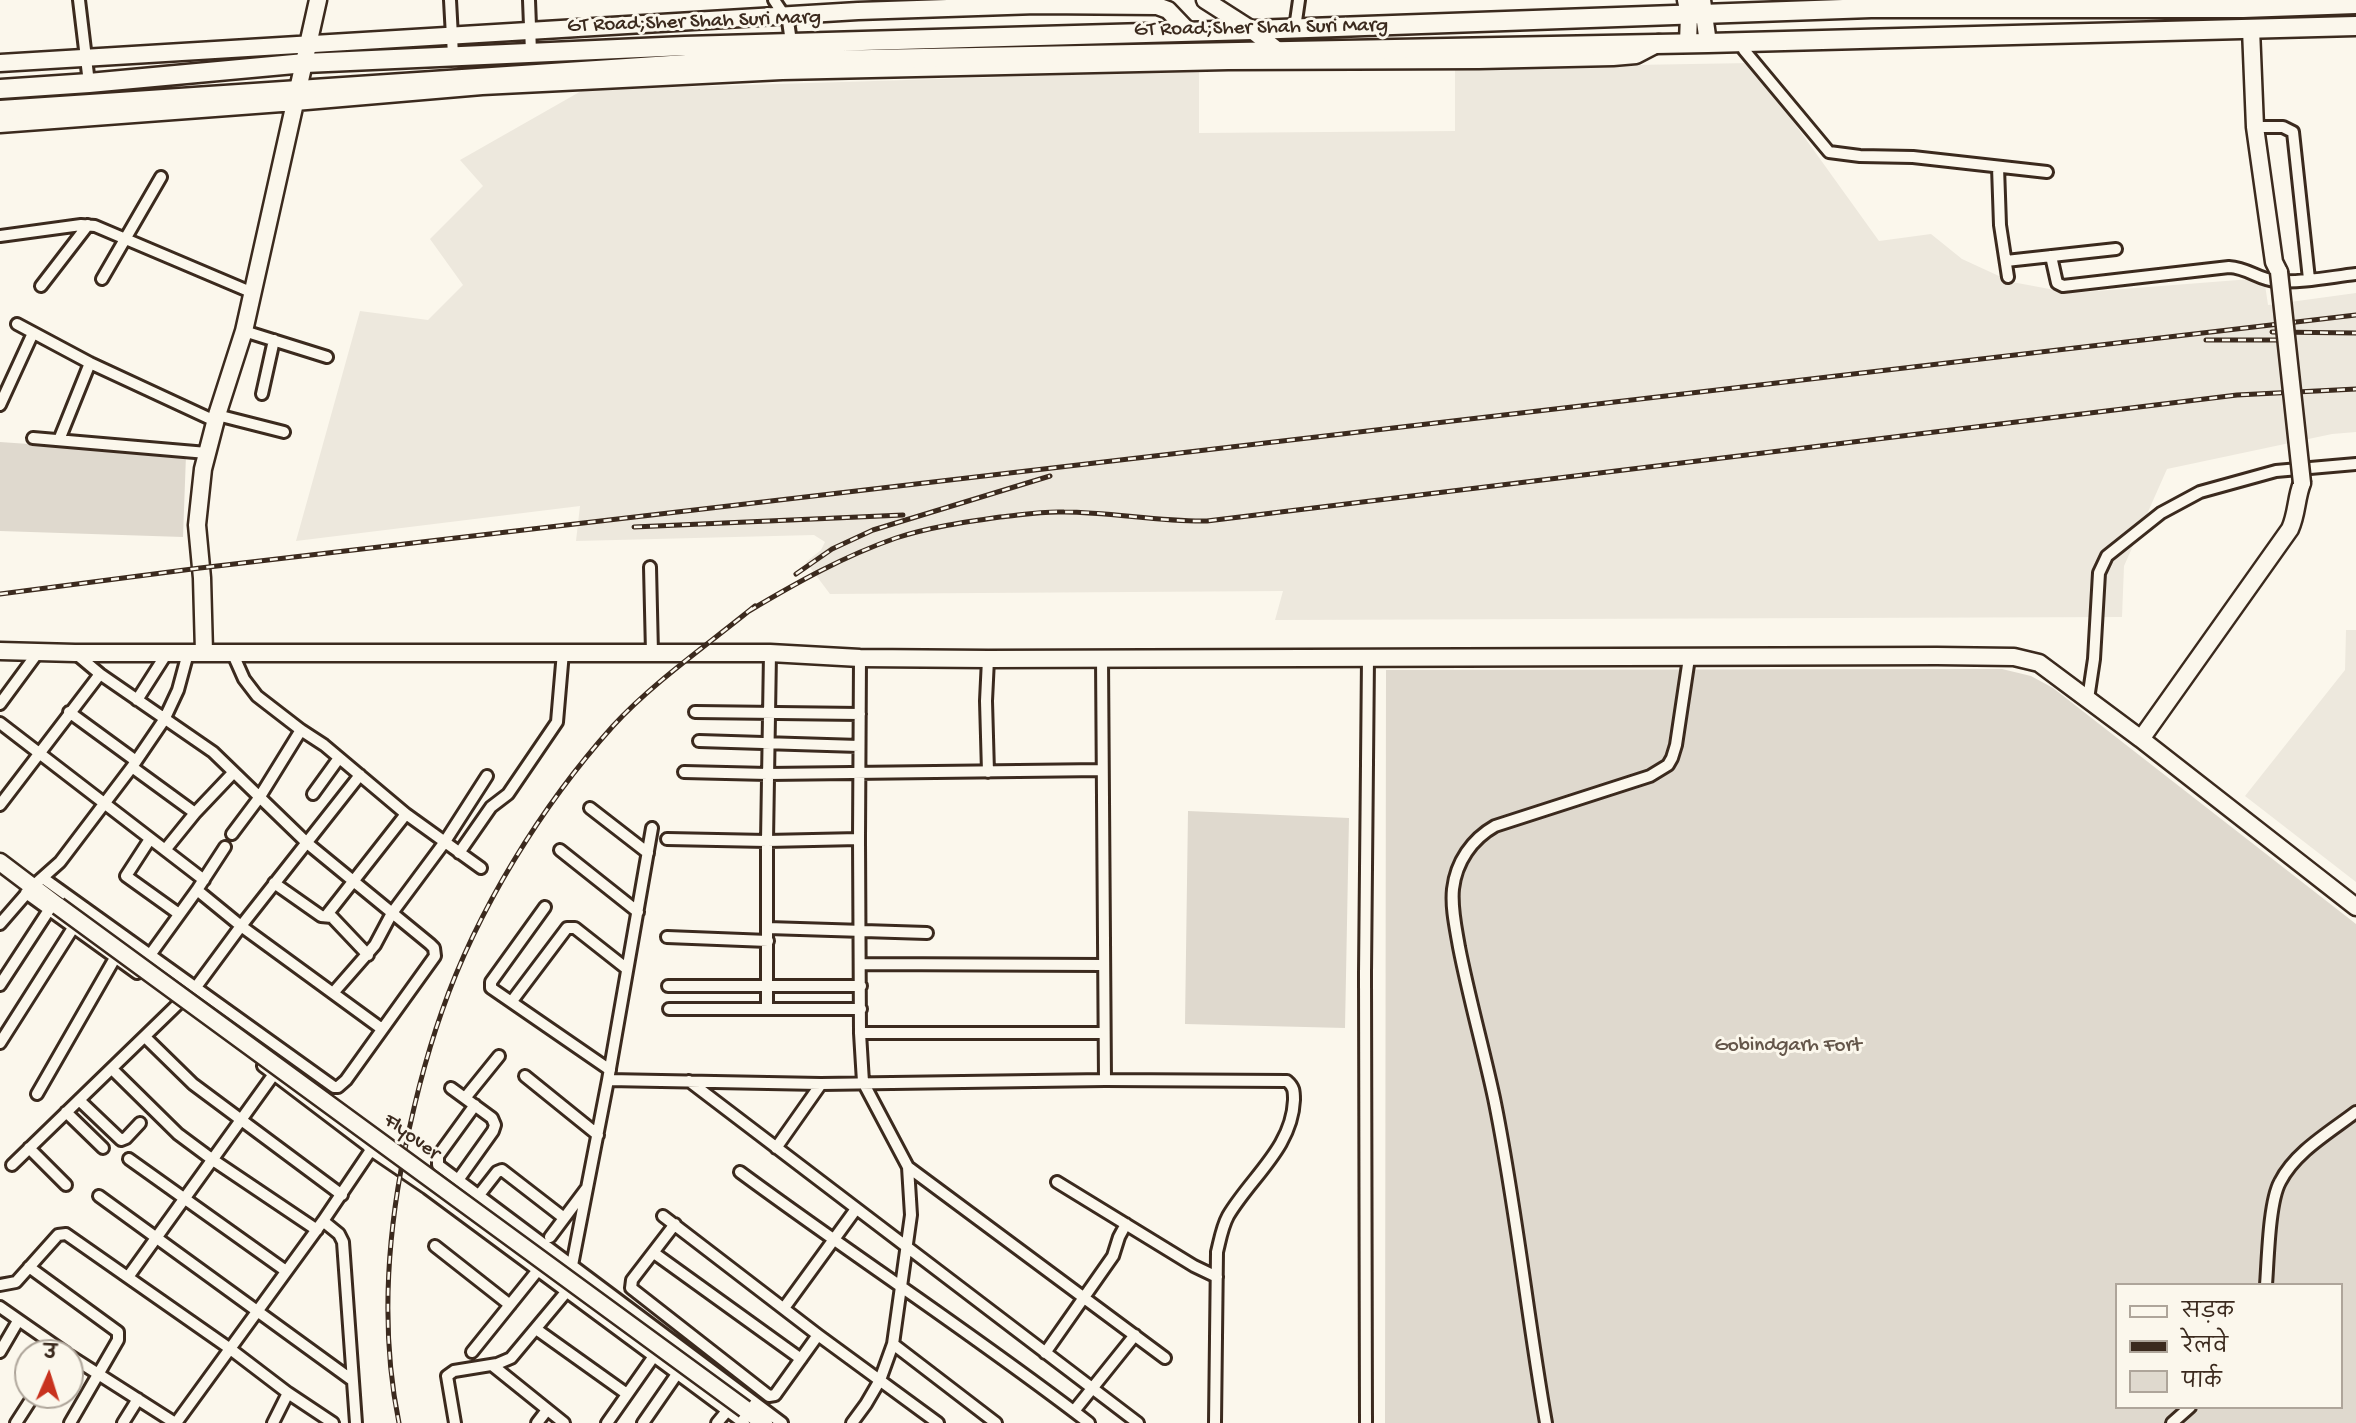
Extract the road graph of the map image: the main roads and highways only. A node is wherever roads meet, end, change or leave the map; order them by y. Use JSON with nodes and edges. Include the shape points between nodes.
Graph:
{"nodes":[{"id":1,"x":318,"y":0,"type":"edge"},
{"id":2,"x":1205,"y":0,"type":"edge"},
{"id":3,"x":1951,"y":3,"type":"edge"},
{"id":4,"x":1869,"y":4,"type":"edge"},
{"id":5,"x":2000,"y":4,"type":"edge"},
{"id":6,"x":2077,"y":4,"type":"edge"},
{"id":7,"x":2214,"y":4,"type":"edge"},
{"id":8,"x":2356,"y":4,"type":"edge"},
{"id":9,"x":1696,"y":7,"type":"edge"},
{"id":10,"x":2356,"y":26,"type":"edge"},
{"id":11,"x":2251,"y":29,"type":"junction"},
{"id":12,"x":1252,"y":30,"type":"junction"},
{"id":13,"x":1189,"y":32,"type":"junction"},
{"id":14,"x":1659,"y":43,"type":"junction"},
{"id":15,"x":1688,"y":43,"type":"junction"},
{"id":16,"x":1708,"y":43,"type":"junction"},
{"id":17,"x":308,"y":45,"type":"junction"},
{"id":18,"x":1278,"y":51,"type":"junction"},
{"id":19,"x":0,"y":63,"type":"edge"},
{"id":20,"x":305,"y":63,"type":"junction"},
{"id":21,"x":0,"y":89,"type":"edge"},
{"id":22,"x":297,"y":96,"type":"junction"},
{"id":23,"x":0,"y":110,"type":"edge"},
{"id":24,"x":0,"y":124,"type":"edge"},
{"id":25,"x":0,"y":651,"type":"edge"},
{"id":26,"x":196,"y":653,"type":"junction"},
{"id":27,"x":2141,"y":739,"type":"junction"},
{"id":28,"x":0,"y":862,"type":"edge"},
{"id":29,"x":2356,"y":907,"type":"edge"},
{"id":30,"x":745,"y":1416,"type":"edge"},
{"id":31,"x":764,"y":1423,"type":"edge"}],
"edges":[{"from":1,"to":17,"type":"main road"},
{"from":2,"to":12,"type":"main road"},
{"from":3,"to":4,"type":"main road","name":"GT Road;Sher Shah Suri Marg"},
{"from":3,"to":5,"type":"main road","name":"GT Road;Sher Shah Suri Marg"},
{"from":4,"to":9,"type":"main road","name":"GT Road;Sher Shah Suri Marg"},
{"from":5,"to":6,"type":"main road","name":"GT Road;Sher Shah Suri Marg"},
{"from":6,"to":7,"type":"main road","name":"GT Road;Sher Shah Suri Marg"},
{"from":7,"to":8,"type":"main road","name":"GT Road;Sher Shah Suri Marg"},
{"from":9,"to":12,"type":"main road","name":"GT Road;Sher Shah Suri Marg"},
{"from":9,"to":15,"type":"main road"},
{"from":9,"to":16,"type":"main road"},
{"from":10,"to":11,"type":"main road","name":"GT Road;Sher Shah Suri Marg"},
{"from":11,"to":16,"type":"main road","name":"GT Road;Sher Shah Suri Marg"},
{"from":11,"to":27,"type":"main road","via":[[2255,127],[2298,486],[2295,518]]},
{"from":12,"to":13,"type":"main road","name":"GT Road;Sher Shah Suri Marg"},
{"from":12,"to":18,"type":"main road"},
{"from":13,"to":17,"type":"main road","via":[[1168,10],[1157,6],[1037,5],[785,15]]},
{"from":13,"to":20,"type":"main road","name":"GT Road;Sher Shah Suri Marg","via":[[791,42]]},
{"from":14,"to":15,"type":"main road","name":"GT Road;Sher Shah Suri Marg"},
{"from":14,"to":18,"type":"main road","name":"GT Road;Sher Shah Suri Marg"},
{"from":14,"to":22,"type":"main road","via":[[1636,55],[1612,57],[782,71]]},
{"from":15,"to":16,"type":"main road","name":"GT Road;Sher Shah Suri Marg"},
{"from":17,"to":19,"type":"main road"},
{"from":17,"to":20,"type":"main road"},
{"from":18,"to":22,"type":"main road","name":"GT Road;Sher Shah Suri Marg","via":[[716,62]]},
{"from":20,"to":21,"type":"main road","name":"GT Road;Sher Shah Suri Marg"},
{"from":20,"to":22,"type":"main road"},
{"from":22,"to":23,"type":"main road","name":"GT Road;Sher Shah Suri Marg"},
{"from":22,"to":24,"type":"main road"},
{"from":22,"to":26,"type":"main road","via":[[244,331],[207,453],[197,525],[202,578]]},
{"from":25,"to":26,"type":"main road"},
{"from":26,"to":27,"type":"main road","via":[[771,653],[988,659],[2014,657],[2039,663]]},
{"from":27,"to":29,"type":"main road"},
{"from":28,"to":30,"type":"main road","name":"Flyover","bridge":true,"via":[[34,886],[54,908]]},
{"from":30,"to":31,"type":"main road","name":"Flyover"}]}
